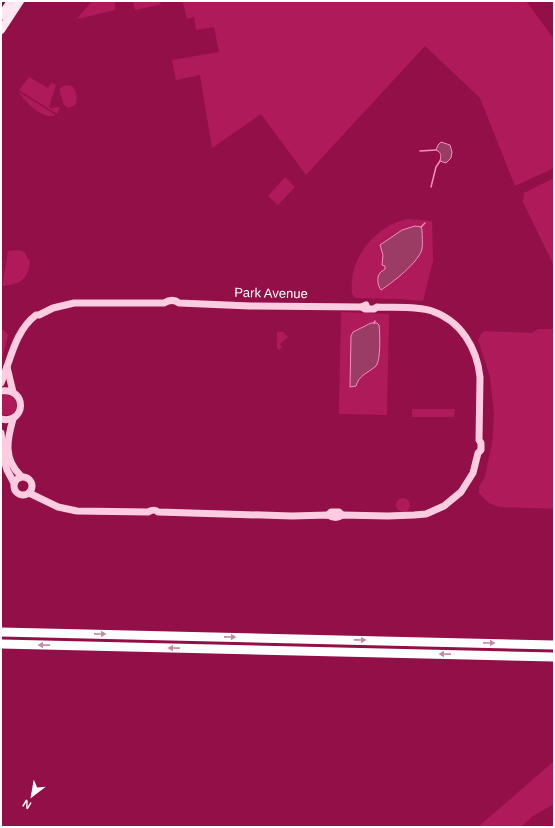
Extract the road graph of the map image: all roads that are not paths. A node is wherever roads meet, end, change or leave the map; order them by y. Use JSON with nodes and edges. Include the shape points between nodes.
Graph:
{"nodes":[{"id":1,"x":11,"y":1,"type":"edge"},
{"id":2,"x":20,"y":1,"type":"edge"},
{"id":3,"x":1,"y":16,"type":"edge"},
{"id":4,"x":1,"y":30,"type":"edge"},
{"id":5,"x":7,"y":367,"type":"junction"},
{"id":6,"x":1,"y":382,"type":"edge"},
{"id":7,"x":1,"y":391,"type":"edge"},
{"id":8,"x":13,"y":392,"type":"junction"},
{"id":9,"x":13,"y":418,"type":"junction"},
{"id":10,"x":1,"y":419,"type":"edge"},
{"id":11,"x":1,"y":433,"type":"edge"},
{"id":12,"x":21,"y":476,"type":"junction"},
{"id":13,"x":14,"y":483,"type":"junction"},
{"id":14,"x":30,"y":490,"type":"junction"},
{"id":15,"x":1,"y":627,"type":"edge"},
{"id":16,"x":1,"y":632,"type":"edge"},
{"id":17,"x":61,"y":633,"type":"junction"},
{"id":18,"x":4,"y":645,"type":"edge"},
{"id":19,"x":554,"y":645,"type":"edge"},
{"id":20,"x":554,"y":657,"type":"edge"}],
"edges":[{"from":1,"to":3,"type":"main road"},
{"from":2,"to":4,"type":"main road"},
{"from":5,"to":6,"type":"street","name":"Park Avenue"},
{"from":5,"to":8,"type":"street"},
{"from":5,"to":14,"type":"street","name":"Park Avenue","via":[[18,337],[36,314],[74,303],[164,302],[171,305],[179,303],[365,309],[377,307],[432,311],[454,324],[466,337],[479,367],[479,440],[482,443],[473,473],[461,492],[444,506],[426,514],[388,516],[342,515],[339,512],[331,512],[328,515],[292,516],[77,511],[58,507]]},
{"from":7,"to":8,"type":"street"},
{"from":8,"to":9,"type":"street","via":[[21,404],[20,410]]},
{"from":9,"to":10,"type":"street"},
{"from":9,"to":12,"type":"street","via":[[8,437],[9,456],[14,470]]},
{"from":11,"to":13,"type":"street","via":[[2,454]]},
{"from":12,"to":13,"type":"street"},
{"from":12,"to":14,"type":"street","via":[[30,480]]},
{"from":13,"to":14,"type":"street","via":[[14,489],[18,494],[24,495]]},
{"from":15,"to":17,"type":"highway"},
{"from":16,"to":17,"type":"highway"},
{"from":17,"to":19,"type":"highway","one_way":true},
{"from":20,"to":18,"type":"highway","one_way":true}]}
